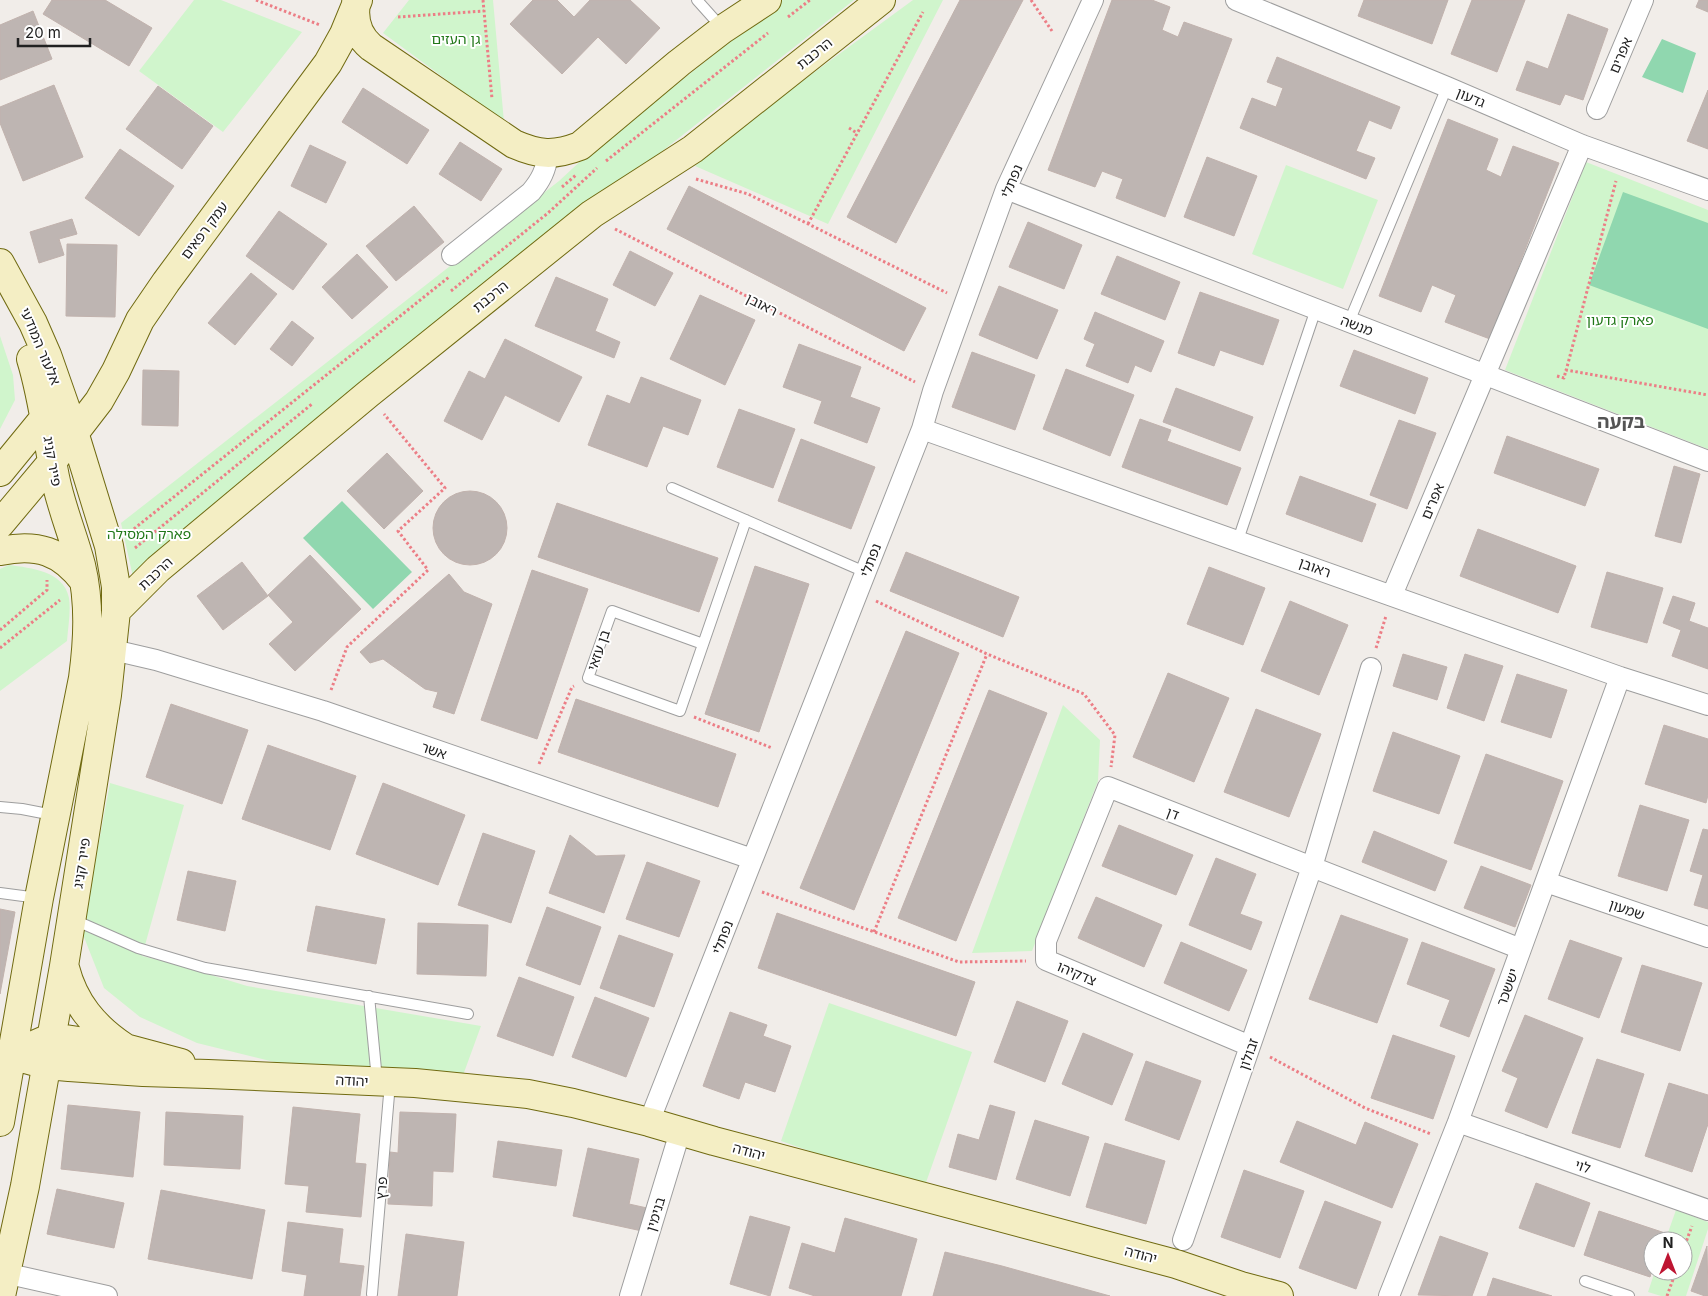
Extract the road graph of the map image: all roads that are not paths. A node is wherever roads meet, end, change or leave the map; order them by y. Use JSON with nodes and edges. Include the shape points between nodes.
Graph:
{"nodes":[{"id":1,"x":697,"y":0,"type":"edge"},
{"id":2,"x":766,"y":0,"type":"edge"},
{"id":3,"x":881,"y":0,"type":"edge"},
{"id":4,"x":1093,"y":0,"type":"edge"},
{"id":5,"x":1236,"y":0,"type":"edge"},
{"id":6,"x":1643,"y":0,"type":"edge"},
{"id":7,"x":357,"y":2,"type":"edge"},
{"id":8,"x":723,"y":29,"type":"junction"},
{"id":9,"x":1447,"y":87,"type":"junction"},
{"id":10,"x":1597,"y":109,"type":"dead end"},
{"id":11,"x":1582,"y":145,"type":"junction"},
{"id":12,"x":548,"y":154,"type":"junction"},
{"id":13,"x":1006,"y":190,"type":"junction"},
{"id":14,"x":1708,"y":190,"type":"edge"},
{"id":15,"x":452,"y":255,"type":"dead end"},
{"id":16,"x":0,"y":264,"type":"edge"},
{"id":17,"x":1316,"y":309,"type":"junction"},
{"id":18,"x":1349,"y":322,"type":"junction"},
{"id":19,"x":1485,"y":375,"type":"junction"},
{"id":20,"x":45,"y":417,"type":"junction"},
{"id":21,"x":922,"y":429,"type":"junction"},
{"id":22,"x":74,"y":432,"type":"junction"},
{"id":23,"x":1708,"y":461,"type":"edge"},
{"id":24,"x":52,"y":462,"type":"junction"},
{"id":25,"x":0,"y":472,"type":"edge"},
{"id":26,"x":672,"y":488,"type":"dead end"},
{"id":27,"x":746,"y":520,"type":"junction"},
{"id":28,"x":0,"y":524,"type":"edge"},
{"id":29,"x":1238,"y":540,"type":"junction"},
{"id":30,"x":0,"y":551,"type":"edge"},
{"id":31,"x":865,"y":572,"type":"junction"},
{"id":32,"x":84,"y":581,"type":"junction"},
{"id":33,"x":1392,"y":595,"type":"junction"},
{"id":34,"x":116,"y":612,"type":"junction"},
{"id":35,"x":704,"y":644,"type":"junction"},
{"id":36,"x":113,"y":650,"type":"junction"},
{"id":37,"x":1371,"y":668,"type":"road end"},
{"id":38,"x":1620,"y":677,"type":"junction"},
{"id":39,"x":1708,"y":705,"type":"edge"},
{"id":40,"x":1108,"y":787,"type":"joint"},
{"id":41,"x":0,"y":808,"type":"edge"},
{"id":42,"x":56,"y":815,"type":"junction"},
{"id":43,"x":752,"y":860,"type":"junction"},
{"id":44,"x":1312,"y":867,"type":"junction"},
{"id":45,"x":1546,"y":882,"type":"junction"},
{"id":46,"x":0,"y":893,"type":"edge"},
{"id":47,"x":39,"y":898,"type":"junction"},
{"id":48,"x":72,"y":919,"type":"junction"},
{"id":49,"x":1708,"y":937,"type":"edge"},
{"id":50,"x":1521,"y":949,"type":"junction"},
{"id":51,"x":64,"y":966,"type":"junction"},
{"id":52,"x":369,"y":996,"type":"junction"},
{"id":53,"x":468,"y":1014,"type":"dead end"},
{"id":54,"x":52,"y":1038,"type":"junction"},
{"id":55,"x":1250,"y":1046,"type":"junction"},
{"id":56,"x":125,"y":1048,"type":"junction"},
{"id":57,"x":6,"y":1054,"type":"edge"},
{"id":58,"x":47,"y":1065,"type":"junction"},
{"id":59,"x":208,"y":1074,"type":"junction"},
{"id":60,"x":383,"y":1082,"type":"junction"},
{"id":61,"x":0,"y":1122,"type":"edge"},
{"id":62,"x":649,"y":1122,"type":"junction"},
{"id":63,"x":1458,"y":1122,"type":"junction"},
{"id":64,"x":680,"y":1132,"type":"junction"},
{"id":65,"x":1708,"y":1210,"type":"edge"},
{"id":66,"x":1183,"y":1240,"type":"dead end"},
{"id":67,"x":2,"y":1280,"type":"edge"},
{"id":68,"x":1585,"y":1281,"type":"dead end"},
{"id":69,"x":1239,"y":1291,"type":"edge"},
{"id":70,"x":372,"y":1294,"type":"dead end"},
{"id":71,"x":107,"y":1296,"type":"edge"},
{"id":72,"x":630,"y":1296,"type":"edge"},
{"id":73,"x":1279,"y":1296,"type":"edge"},
{"id":74,"x":1389,"y":1296,"type":"edge"},
{"id":75,"x":1629,"y":1296,"type":"edge"}],
"edges":[{"from":1,"to":8,"type":"lane"},
{"from":2,"to":8,"type":"street"},
{"from":3,"to":34,"type":"street","name":"הרכבת","via":[[694,149],[592,214],[158,569]]},
{"from":4,"to":13,"type":"street","name":"נפתלי"},
{"from":5,"to":9,"type":"street","name":"גדעון"},
{"from":6,"to":10,"type":"street","name":"אפרים"},
{"from":7,"to":12,"type":"street","via":[[358,32],[366,43],[514,144]]},
{"from":7,"to":22,"type":"street","name":"עמק רפאים","via":[[328,63],[166,282],[140,320],[110,383]]},
{"from":8,"to":12,"type":"street","via":[[580,146]]},
{"from":9,"to":11,"type":"street","name":"גדעון"},
{"from":9,"to":18,"type":"lane"},
{"from":11,"to":14,"type":"street","name":"גדעון"},
{"from":11,"to":19,"type":"street","name":"אפרים"},
{"from":12,"to":15,"type":"street","via":[[546,168],[531,192]]},
{"from":13,"to":17,"type":"street","name":"מנשה"},
{"from":13,"to":21,"type":"street","name":"נפתלי"},
{"from":16,"to":20,"type":"street","name":"אלעזר המודעי","via":[[34,368]]},
{"from":16,"to":22,"type":"street","name":"אלעזר המודעי","via":[[33,323]]},
{"from":17,"to":18,"type":"street","name":"מנשה"},
{"from":17,"to":29,"type":"lane"},
{"from":18,"to":19,"type":"street","name":"מנשה"},
{"from":19,"to":23,"type":"street","name":"מנשה"},
{"from":19,"to":33,"type":"street","name":"אפרים"},
{"from":20,"to":22,"type":"street","via":[[62,422]]},
{"from":20,"to":24,"type":"street","name":"פייר קניג"},
{"from":20,"to":25,"type":"street"},
{"from":21,"to":29,"type":"street","name":"ראובן"},
{"from":21,"to":31,"type":"street","name":"נפתלי"},
{"from":22,"to":24,"type":"street","name":"עמק רפאים"},
{"from":22,"to":34,"type":"street","name":"פייר קניג","via":[[109,546],[116,587]]},
{"from":24,"to":28,"type":"street","name":"עמק רפאים"},
{"from":24,"to":32,"type":"street","name":"פייר קניג"},
{"from":26,"to":27,"type":"lane"},
{"from":27,"to":31,"type":"lane"},
{"from":27,"to":35,"type":"lane"},
{"from":29,"to":33,"type":"street","name":"ראובן"},
{"from":30,"to":32,"type":"street","via":[[26,549],[49,552],[73,566]]},
{"from":31,"to":43,"type":"street","name":"נפתלי"},
{"from":32,"to":42,"type":"street","name":"פייר קניג","via":[[87,646]]},
{"from":33,"to":38,"type":"street","name":"ראובן"},
{"from":34,"to":36,"type":"street","name":"פייר קניג"},
{"from":35,"to":35,"type":"lane","name":"בן עזאי","via":[[680,711],[588,678],[612,612]]},
{"from":36,"to":43,"type":"street","name":"אשר","via":[[323,711]]},
{"from":36,"to":48,"type":"street","name":"פייר קניג"},
{"from":37,"to":44,"type":"street"},
{"from":38,"to":39,"type":"street","name":"ראובן"},
{"from":38,"to":45,"type":"street","name":"יששכר"},
{"from":40,"to":44,"type":"street","name":"דן"},
{"from":40,"to":55,"type":"street","name":"צדקיהו","via":[[1046,941],[1046,960]]},
{"from":41,"to":42,"type":"lane"},
{"from":42,"to":47,"type":"street","name":"פייר קניג"},
{"from":43,"to":62,"type":"street","name":"נפתלי"},
{"from":44,"to":50,"type":"street","name":"דן"},
{"from":44,"to":55,"type":"street","name":"זבולון"},
{"from":45,"to":49,"type":"street","name":"שמעון"},
{"from":45,"to":50,"type":"street","name":"יששכר"},
{"from":46,"to":47,"type":"lane"},
{"from":47,"to":57,"type":"street","name":"פייר קניג"},
{"from":48,"to":51,"type":"street","name":"פייר קניג"},
{"from":48,"to":52,"type":"lane","via":[[138,948],[205,968]]},
{"from":50,"to":63,"type":"street","name":"יששכר"},
{"from":51,"to":54,"type":"street","name":"פייר קניג"},
{"from":51,"to":56,"type":"street","via":[[72,991],[85,1013],[97,1027]]},
{"from":52,"to":53,"type":"lane"},
{"from":52,"to":60,"type":"lane","name":"פרץ"},
{"from":54,"to":56,"type":"street","name":"יהודה"},
{"from":54,"to":57,"type":"street"},
{"from":54,"to":58,"type":"street","name":"פייר קניג"},
{"from":55,"to":66,"type":"street","name":"זבולון"},
{"from":56,"to":59,"type":"street","name":"יהודה","via":[[170,1059]]},
{"from":57,"to":58,"type":"street","name":"יהודה"},
{"from":57,"to":61,"type":"street","name":"פייר קניג"},
{"from":58,"to":59,"type":"street","name":"יהודה"},
{"from":58,"to":67,"type":"street","name":"פייר קניג","via":[[25,1186]]},
{"from":59,"to":60,"type":"street","name":"יהודה"},
{"from":60,"to":62,"type":"street","name":"יהודה","via":[[528,1094]]},
{"from":60,"to":70,"type":"lane","name":"פרץ"},
{"from":62,"to":64,"type":"street","name":"יהודה"},
{"from":63,"to":65,"type":"street","name":"לוי"},
{"from":63,"to":74,"type":"street","name":"יששכר"},
{"from":64,"to":69,"type":"street","name":"יהודה","via":[[1176,1264]]},
{"from":64,"to":72,"type":"street","name":"בנימין"},
{"from":67,"to":71,"type":"street"},
{"from":68,"to":75,"type":"lane"},
{"from":69,"to":73,"type":"street","name":"יהודה"}]}
